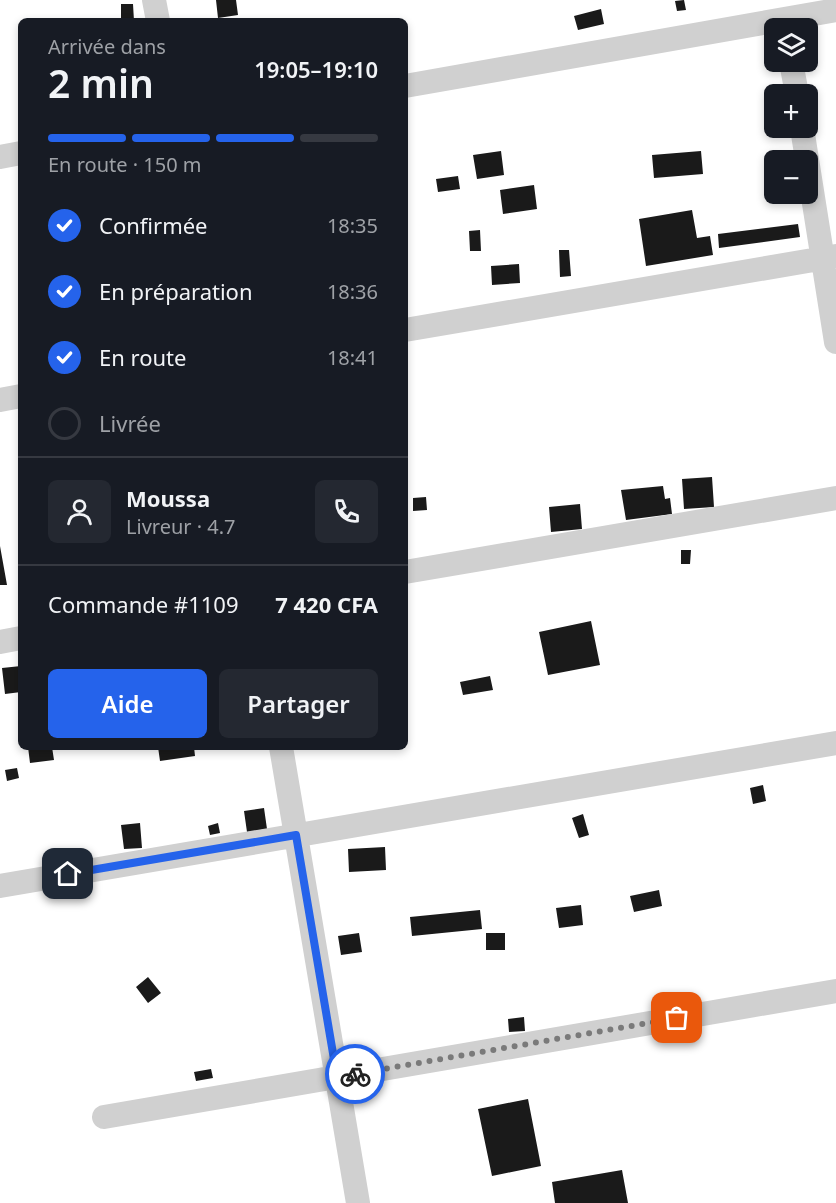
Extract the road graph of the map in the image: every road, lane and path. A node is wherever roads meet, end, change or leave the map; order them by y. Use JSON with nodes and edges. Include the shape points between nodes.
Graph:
{"nodes":[{"id":1,"x":154,"y":0,"type":"edge"},
{"id":2,"x":836,"y":10,"type":"edge"},
{"id":3,"x":786,"y":16,"type":"edge"},
{"id":4,"x":157,"y":18,"type":"edge"},
{"id":5,"x":408,"y":85,"type":"edge"},
{"id":6,"x":804,"y":138,"type":"edge"},
{"id":7,"x":18,"y":154,"type":"edge"},
{"id":8,"x":0,"y":157,"type":"edge"},
{"id":9,"x":829,"y":257,"type":"edge"},
{"id":10,"x":408,"y":329,"type":"edge"},
{"id":11,"x":836,"y":342,"type":"edge"},
{"id":12,"x":18,"y":397,"type":"edge"},
{"id":13,"x":0,"y":400,"type":"edge"},
{"id":14,"x":836,"y":498,"type":"edge"},
{"id":15,"x":408,"y":571,"type":"edge"},
{"id":16,"x":18,"y":639,"type":"edge"},
{"id":17,"x":0,"y":642,"type":"edge"},
{"id":18,"x":836,"y":743,"type":"edge"},
{"id":19,"x":282,"y":750,"type":"edge"},
{"id":20,"x":296,"y":835,"type":"junction"},
{"id":21,"x":0,"y":886,"type":"edge"},
{"id":22,"x":836,"y":991,"type":"edge"},
{"id":23,"x":337,"y":1077,"type":"junction"},
{"id":24,"x":104,"y":1117,"type":"dead end"},
{"id":25,"x":358,"y":1203,"type":"edge"}],
"edges":[{"from":1,"to":4,"type":"street"},
{"from":2,"to":3,"type":"street"},
{"from":3,"to":5,"type":"street"},
{"from":6,"to":9,"type":"street"},
{"from":7,"to":8,"type":"street"},
{"from":9,"to":10,"type":"street"},
{"from":9,"to":11,"type":"street"},
{"from":12,"to":13,"type":"street"},
{"from":14,"to":15,"type":"street"},
{"from":16,"to":17,"type":"street"},
{"from":18,"to":20,"type":"street"},
{"from":19,"to":20,"type":"street"},
{"from":20,"to":21,"type":"street"},
{"from":20,"to":23,"type":"street"},
{"from":22,"to":23,"type":"street"},
{"from":23,"to":24,"type":"street"},
{"from":23,"to":25,"type":"street"}]}
